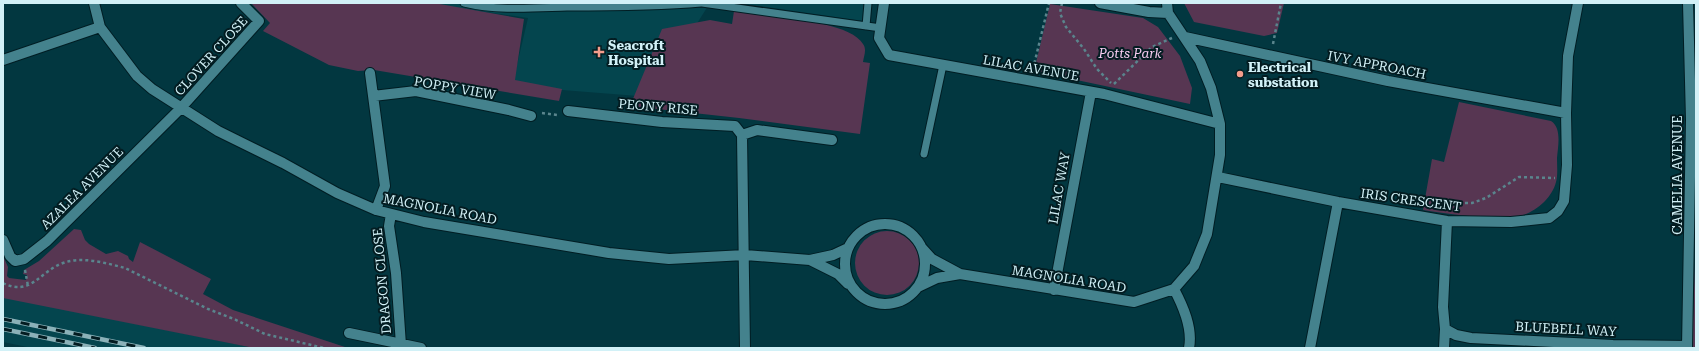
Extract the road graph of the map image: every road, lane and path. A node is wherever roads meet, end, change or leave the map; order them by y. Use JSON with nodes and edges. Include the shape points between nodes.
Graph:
{"nodes":[{"id":1,"x":94,"y":3,"type":"edge"},
{"id":2,"x":241,"y":3,"type":"edge"},
{"id":3,"x":464,"y":3,"type":"edge"},
{"id":4,"x":701,"y":3,"type":"edge"},
{"id":5,"x":868,"y":3,"type":"edge"},
{"id":6,"x":884,"y":3,"type":"edge"},
{"id":7,"x":1049,"y":3,"type":"edge"},
{"id":8,"x":1062,"y":3,"type":"edge"},
{"id":9,"x":1100,"y":3,"type":"edge"},
{"id":10,"x":1281,"y":3,"type":"edge"},
{"id":11,"x":1578,"y":3,"type":"edge"},
{"id":12,"x":1688,"y":3,"type":"edge"},
{"id":13,"x":530,"y":6,"type":"edge"},
{"id":14,"x":1167,"y":8,"type":"edge"},
{"id":15,"x":866,"y":26,"type":"junction"},
{"id":16,"x":100,"y":28,"type":"junction"},
{"id":17,"x":881,"y":28,"type":"junction"},
{"id":18,"x":1183,"y":35,"type":"junction"},
{"id":19,"x":1271,"y":56,"type":"junction"},
{"id":20,"x":3,"y":60,"type":"edge"},
{"id":21,"x":943,"y":65,"type":"junction"},
{"id":22,"x":370,"y":73,"type":"dead end"},
{"id":23,"x":1030,"y":81,"type":"junction"},
{"id":24,"x":1091,"y":92,"type":"junction"},
{"id":25,"x":373,"y":96,"type":"junction"},
{"id":26,"x":180,"y":109,"type":"junction"},
{"id":27,"x":568,"y":111,"type":"joint"},
{"id":28,"x":1566,"y":113,"type":"junction"},
{"id":29,"x":531,"y":116,"type":"joint"},
{"id":30,"x":1220,"y":124,"type":"junction"},
{"id":31,"x":742,"y":135,"type":"junction"},
{"id":32,"x":832,"y":140,"type":"dead end"},
{"id":33,"x":924,"y":154,"type":"dead end"},
{"id":34,"x":1218,"y":177,"type":"junction"},
{"id":35,"x":1566,"y":179,"type":"junction"},
{"id":36,"x":1338,"y":202,"type":"junction"},
{"id":37,"x":376,"y":210,"type":"junction"},
{"id":38,"x":390,"y":214,"type":"junction"},
{"id":39,"x":1443,"y":220,"type":"junction"},
{"id":40,"x":3,"y":240,"type":"edge"},
{"id":41,"x":848,"y":248,"type":"junction"},
{"id":42,"x":922,"y":248,"type":"junction"},
{"id":43,"x":744,"y":255,"type":"junction"},
{"id":44,"x":810,"y":260,"type":"junction"},
{"id":45,"x":960,"y":274,"type":"junction"},
{"id":46,"x":3,"y":283,"type":"edge"},
{"id":47,"x":852,"y":286,"type":"junction"},
{"id":48,"x":918,"y":287,"type":"junction"},
{"id":49,"x":1054,"y":290,"type":"junction"},
{"id":50,"x":1174,"y":290,"type":"junction"},
{"id":51,"x":1445,"y":329,"type":"junction"},
{"id":52,"x":349,"y":333,"type":"dead end"},
{"id":53,"x":401,"y":344,"type":"junction"},
{"id":54,"x":1687,"y":347,"type":"edge"},
{"id":55,"x":324,"y":348,"type":"edge"},
{"id":56,"x":421,"y":348,"type":"edge"},
{"id":57,"x":745,"y":348,"type":"edge"},
{"id":58,"x":1189,"y":348,"type":"edge"},
{"id":59,"x":1310,"y":348,"type":"edge"},
{"id":60,"x":1444,"y":348,"type":"edge"}],
"edges":[{"from":1,"to":16,"type":"street","name":"MAGNOLIA ROAD"},
{"from":2,"to":26,"type":"street","name":"CLOVER CLOSE","via":[[259,21]]},
{"from":3,"to":13,"type":"lane","via":[[481,7]]},
{"from":4,"to":13,"type":"lane","via":[[668,6]]},
{"from":4,"to":15,"type":"lane"},
{"from":5,"to":15,"type":"lane"},
{"from":6,"to":17,"type":"street","name":"LILAC AVENUE"},
{"from":7,"to":23,"type":"path"},
{"from":8,"to":18,"type":"path","via":[[1060,14],[1066,27],[1097,69],[1113,85],[1152,47]]},
{"from":9,"to":14,"type":"street","via":[[1149,12]]},
{"from":10,"to":19,"type":"path"},
{"from":11,"to":28,"type":"street","name":"IRIS CRESCENT","via":[[1568,56]]},
{"from":12,"to":54,"type":"street","name":"CAMELIA AVENUE","via":[[1691,120]]},
{"from":14,"to":18,"type":"street"},
{"from":15,"to":17,"type":"lane"},
{"from":16,"to":20,"type":"street"},
{"from":16,"to":26,"type":"street","name":"MAGNOLIA ROAD","via":[[137,76]]},
{"from":17,"to":21,"type":"street","name":"LILAC AVENUE","via":[[880,38],[889,55]]},
{"from":18,"to":19,"type":"street","name":"IVY APPROACH"},
{"from":18,"to":30,"type":"street","via":[[1200,61]]},
{"from":19,"to":28,"type":"street","name":"IVY APPROACH","via":[[1388,81]]},
{"from":21,"to":23,"type":"street","name":"LILAC AVENUE"},
{"from":21,"to":33,"type":"lane"},
{"from":22,"to":25,"type":"street"},
{"from":23,"to":24,"type":"street","name":"LILAC AVENUE"},
{"from":24,"to":30,"type":"street","name":"LILAC AVENUE"},
{"from":24,"to":49,"type":"street","name":"LILAC WAY"},
{"from":25,"to":29,"type":"street","name":"POPPY VIEW","via":[[416,91]]},
{"from":25,"to":37,"type":"street","via":[[385,186]]},
{"from":26,"to":37,"type":"street","name":"MAGNOLIA ROAD","via":[[337,193]]},
{"from":26,"to":40,"type":"street","name":"AZALEA AVENUE","via":[[47,241],[24,259],[15,265]]},
{"from":27,"to":29,"type":"path","via":[[567,117],[533,112]]},
{"from":27,"to":31,"type":"street","name":"PEONY RISE","via":[[662,122],[735,126]]},
{"from":28,"to":35,"type":"street","name":"IRIS CRESCENT"},
{"from":30,"to":34,"type":"street"},
{"from":31,"to":32,"type":"street","via":[[757,130]]},
{"from":31,"to":43,"type":"street"},
{"from":34,"to":36,"type":"street","name":"IRIS CRESCENT"},
{"from":34,"to":50,"type":"street","via":[[1208,234],[1194,266]]},
{"from":35,"to":39,"type":"path","via":[[1519,177],[1486,198],[1449,208]]},
{"from":35,"to":39,"type":"street","name":"IRIS CRESCENT","via":[[1564,201],[1550,218],[1511,222]]},
{"from":36,"to":39,"type":"street","name":"IRIS CRESCENT"},
{"from":36,"to":59,"type":"street"},
{"from":37,"to":38,"type":"street","name":"MAGNOLIA ROAD"},
{"from":38,"to":43,"type":"street","name":"MAGNOLIA ROAD","via":[[609,253],[669,259]]},
{"from":38,"to":53,"type":"street","name":"DRAGON CLOSE","via":[[389,226],[396,273]]},
{"from":39,"to":51,"type":"street"},
{"from":41,"to":42,"type":"street","name":"MAGNOLIA ROAD","via":[[854,237],[878,224],[904,228],[915,237]]},
{"from":41,"to":44,"type":"street","name":"MAGNOLIA ROAD","via":[[833,255]]},
{"from":41,"to":47,"type":"street","name":"MAGNOLIA ROAD","via":[[846,274]]},
{"from":42,"to":45,"type":"street","name":"MAGNOLIA ROAD","via":[[932,259]]},
{"from":42,"to":48,"type":"street","via":[[925,268]]},
{"from":43,"to":44,"type":"street","name":"MAGNOLIA ROAD"},
{"from":43,"to":57,"type":"street"},
{"from":44,"to":47,"type":"street","name":"MAGNOLIA ROAD","via":[[838,274]]},
{"from":45,"to":48,"type":"street","name":"MAGNOLIA ROAD","via":[[937,278]]},
{"from":45,"to":49,"type":"street","name":"MAGNOLIA ROAD"},
{"from":46,"to":55,"type":"path","via":[[14,287],[28,286],[64,262],[77,260],[110,264],[125,268],[208,310],[265,334]]},
{"from":47,"to":48,"type":"street","name":"MAGNOLIA ROAD","via":[[860,296],[872,302],[885,304],[898,302]]},
{"from":49,"to":50,"type":"street","name":"MAGNOLIA ROAD","via":[[1134,302]]},
{"from":50,"to":58,"type":"street","via":[[1183,306],[1188,325]]},
{"from":51,"to":54,"type":"street","name":"BLUEBELL WAY","via":[[1456,335],[1471,338]]},
{"from":51,"to":60,"type":"street"},
{"from":52,"to":53,"type":"street","name":"DRAGON CLOSE"},
{"from":53,"to":56,"type":"street","name":"DRAGON CLOSE"}]}
